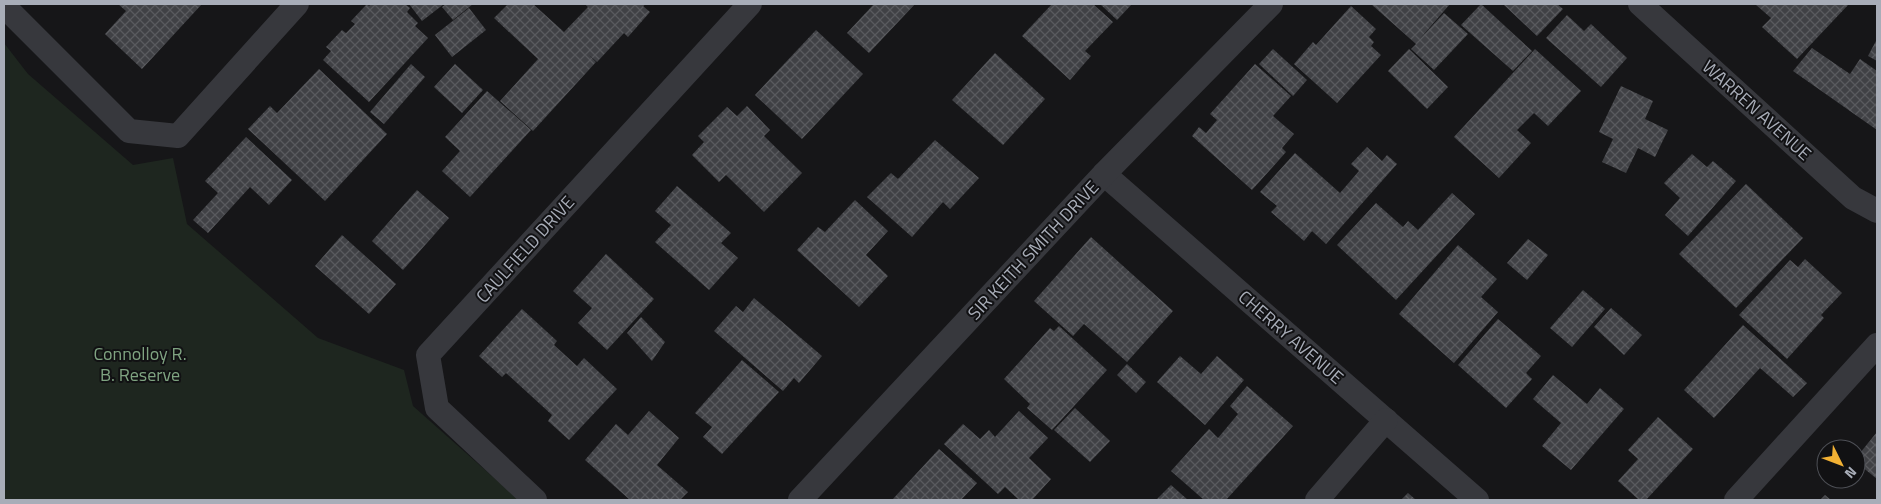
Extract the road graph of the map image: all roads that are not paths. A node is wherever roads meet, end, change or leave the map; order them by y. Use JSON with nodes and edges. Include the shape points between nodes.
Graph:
{"nodes":[{"id":1,"x":6,"y":4,"type":"edge"},
{"id":2,"x":297,"y":4,"type":"edge"},
{"id":3,"x":750,"y":4,"type":"edge"},
{"id":4,"x":1271,"y":4,"type":"edge"},
{"id":5,"x":1640,"y":4,"type":"edge"},
{"id":6,"x":1104,"y":174,"type":"junction"},
{"id":7,"x":1877,"y":211,"type":"edge"},
{"id":8,"x":1877,"y":346,"type":"edge"},
{"id":9,"x":1386,"y":420,"type":"junction"},
{"id":10,"x":536,"y":500,"type":"edge"},
{"id":11,"x":800,"y":500,"type":"edge"},
{"id":12,"x":1317,"y":500,"type":"edge"},
{"id":13,"x":1477,"y":500,"type":"edge"},
{"id":14,"x":1736,"y":500,"type":"edge"}],
"edges":[{"from":1,"to":2,"type":"street","via":[[9,11],[129,131],[178,136]]},
{"from":3,"to":10,"type":"street","name":"CAULFIELD DRIVE","via":[[428,355],[437,408]]},
{"from":4,"to":6,"type":"street","name":"SIR KEITH SMITH DRIVE"},
{"from":5,"to":7,"type":"street","name":"WARREN AVENUE","via":[[1853,198]]},
{"from":6,"to":9,"type":"street","name":"CHERRY AVENUE"},
{"from":6,"to":11,"type":"street","name":"SIR KEITH SMITH DRIVE"},
{"from":8,"to":14,"type":"street"},
{"from":9,"to":12,"type":"street"},
{"from":9,"to":13,"type":"street","name":"CHERRY AVENUE"}]}
